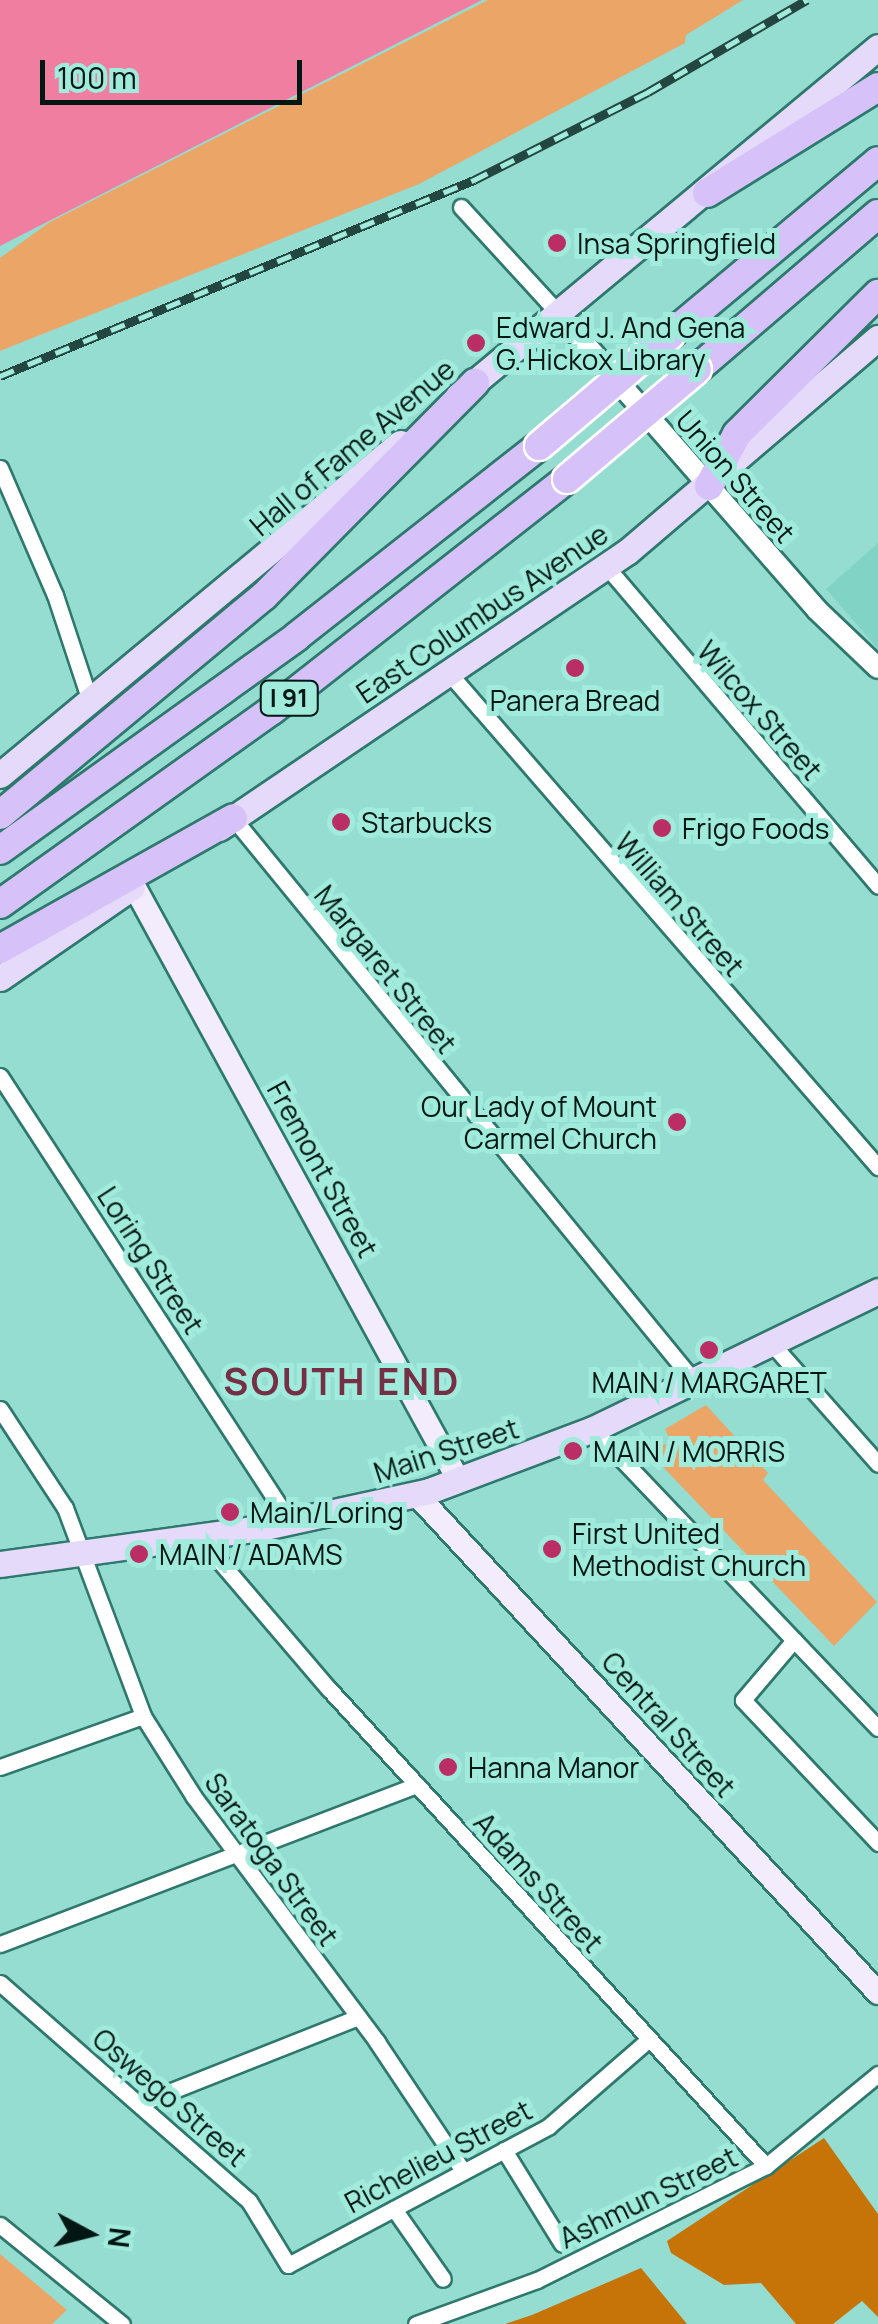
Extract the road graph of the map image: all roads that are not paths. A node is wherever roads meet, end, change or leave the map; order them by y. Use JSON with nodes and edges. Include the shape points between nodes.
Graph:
{"nodes":[{"id":1,"x":878,"y":47,"type":"edge"},
{"id":2,"x":878,"y":87,"type":"edge"},
{"id":3,"x":878,"y":161,"type":"edge"},
{"id":4,"x":707,"y":193,"type":"junction"},
{"id":5,"x":461,"y":208,"type":"dead end"},
{"id":6,"x":878,"y":214,"type":"edge"},
{"id":7,"x":878,"y":294,"type":"edge"},
{"id":8,"x":559,"y":314,"type":"junction"},
{"id":9,"x":878,"y":338,"type":"edge"},
{"id":10,"x":475,"y":383,"type":"junction"},
{"id":11,"x":0,"y":468,"type":"edge"},
{"id":12,"x":709,"y":486,"type":"junction"},
{"id":13,"x":606,"y":566,"type":"junction"},
{"id":14,"x":878,"y":668,"type":"edge"},
{"id":15,"x":448,"y":672,"type":"junction"},
{"id":16,"x":90,"y":701,"type":"junction"},
{"id":17,"x":0,"y":775,"type":"edge"},
{"id":18,"x":0,"y":814,"type":"edge"},
{"id":19,"x":234,"y":818,"type":"junction"},
{"id":20,"x":0,"y":850,"type":"edge"},
{"id":21,"x":134,"y":886,"type":"junction"},
{"id":22,"x":878,"y":886,"type":"edge"},
{"id":23,"x":0,"y":904,"type":"edge"},
{"id":24,"x":0,"y":949,"type":"edge"},
{"id":25,"x":0,"y":978,"type":"edge"},
{"id":26,"x":0,"y":1076,"type":"edge"},
{"id":27,"x":878,"y":1166,"type":"edge"},
{"id":28,"x":878,"y":1291,"type":"edge"},
{"id":29,"x":772,"y":1344,"type":"junction"},
{"id":30,"x":693,"y":1380,"type":"junction"},
{"id":31,"x":0,"y":1409,"type":"edge"},
{"id":32,"x":593,"y":1428,"type":"junction"},
{"id":33,"x":878,"y":1464,"type":"edge"},
{"id":34,"x":459,"y":1481,"type":"junction"},
{"id":35,"x":416,"y":1494,"type":"junction"},
{"id":36,"x":290,"y":1522,"type":"junction"},
{"id":37,"x":200,"y":1537,"type":"junction"},
{"id":38,"x":82,"y":1554,"type":"junction"},
{"id":39,"x":0,"y":1564,"type":"edge"},
{"id":40,"x":794,"y":1640,"type":"junction"},
{"id":41,"x":143,"y":1716,"type":"junction"},
{"id":42,"x":878,"y":1728,"type":"edge"},
{"id":43,"x":0,"y":1766,"type":"edge"},
{"id":44,"x":418,"y":1784,"type":"junction"},
{"id":45,"x":878,"y":1843,"type":"edge"},
{"id":46,"x":239,"y":1856,"type":"junction"},
{"id":47,"x":0,"y":1944,"type":"edge"},
{"id":48,"x":0,"y":1983,"type":"edge"},
{"id":49,"x":878,"y":1993,"type":"edge"},
{"id":50,"x":358,"y":2017,"type":"junction"},
{"id":51,"x":649,"y":2039,"type":"junction"},
{"id":52,"x":878,"y":2074,"type":"edge"},
{"id":53,"x":141,"y":2103,"type":"junction"},
{"id":54,"x":504,"y":2150,"type":"junction"},
{"id":55,"x":766,"y":2166,"type":"junction"},
{"id":56,"x":463,"y":2171,"type":"junction"},
{"id":57,"x":394,"y":2208,"type":"junction"},
{"id":58,"x":0,"y":2225,"type":"edge"},
{"id":59,"x":562,"y":2244,"type":"dead end"},
{"id":60,"x":288,"y":2265,"type":"joint"},
{"id":61,"x":443,"y":2278,"type":"dead end"},
{"id":62,"x":122,"y":2324,"type":"edge"},
{"id":63,"x":416,"y":2324,"type":"edge"}],
"edges":[{"from":1,"to":4,"type":"main road","name":"Hall of Fame Avenue","via":[[740,156]]},
{"from":2,"to":4,"type":"highway"},
{"from":3,"to":20,"type":"highway","number":"I 91","bridge":true,"via":[[539,446],[269,657]]},
{"from":4,"to":8,"type":"main road","name":"Hall of Fame Avenue"},
{"from":5,"to":8,"type":"street"},
{"from":6,"to":23,"type":"highway","number":"I 91","bridge":true,"via":[[567,479],[284,701]]},
{"from":7,"to":12,"type":"highway","via":[[737,434]]},
{"from":8,"to":10,"type":"main road","name":"Hall of Fame Avenue"},
{"from":8,"to":12,"type":"street","name":"Union Street"},
{"from":9,"to":12,"type":"main road","name":"East Columbus Avenue"},
{"from":10,"to":16,"type":"main road","name":"Hall of Fame Avenue"},
{"from":10,"to":18,"type":"highway","via":[[264,596]]},
{"from":11,"to":16,"type":"street","via":[[55,595]]},
{"from":12,"to":13,"type":"main road","name":"East Columbus Avenue"},
{"from":12,"to":14,"type":"street","name":"Union Street","via":[[817,610]]},
{"from":13,"to":15,"type":"main road","name":"East Columbus Avenue"},
{"from":13,"to":22,"type":"street","name":"Wilcox Street"},
{"from":15,"to":19,"type":"main road","name":"East Columbus Avenue"},
{"from":15,"to":27,"type":"street","name":"William Street"},
{"from":16,"to":17,"type":"main road","name":"Hall of Fame Avenue"},
{"from":19,"to":21,"type":"main road","name":"East Columbus Avenue"},
{"from":19,"to":24,"type":"highway"},
{"from":19,"to":30,"type":"street","name":"Margaret Street"},
{"from":21,"to":25,"type":"main road","name":"East Columbus Avenue"},
{"from":21,"to":34,"type":"main road","name":"Fremont Street"},
{"from":26,"to":36,"type":"street","name":"Loring Street"},
{"from":28,"to":29,"type":"main road","name":"Main Street"},
{"from":29,"to":30,"type":"main road","name":"Main Street"},
{"from":29,"to":33,"type":"street"},
{"from":30,"to":32,"type":"main road","name":"Main Street"},
{"from":31,"to":38,"type":"street","name":"Saratoga Street","via":[[65,1508]]},
{"from":32,"to":34,"type":"main road","name":"Main Street"},
{"from":32,"to":40,"type":"street"},
{"from":34,"to":35,"type":"main road","name":"Main Street"},
{"from":35,"to":36,"type":"main road","name":"Main Street"},
{"from":35,"to":49,"type":"main road","name":"Central Street"},
{"from":36,"to":37,"type":"main road","name":"Main Street"},
{"from":37,"to":38,"type":"main road","name":"Main Street"},
{"from":37,"to":44,"type":"street","name":"Adams Street"},
{"from":38,"to":39,"type":"main road","name":"Main Street"},
{"from":38,"to":41,"type":"street","name":"Saratoga Street"},
{"from":40,"to":42,"type":"street"},
{"from":40,"to":45,"type":"street","via":[[743,1700]]},
{"from":41,"to":43,"type":"street"},
{"from":41,"to":46,"type":"street","name":"Saratoga Street"},
{"from":44,"to":46,"type":"street"},
{"from":44,"to":51,"type":"street","name":"Adams Street"},
{"from":46,"to":47,"type":"street"},
{"from":46,"to":50,"type":"street","name":"Saratoga Street"},
{"from":48,"to":53,"type":"street","name":"Oswego Street"},
{"from":50,"to":53,"type":"street"},
{"from":50,"to":56,"type":"street","name":"Saratoga Street"},
{"from":51,"to":54,"type":"street","name":"Richelieu Street","via":[[549,2126]]},
{"from":51,"to":55,"type":"street","name":"Adams Street"},
{"from":52,"to":55,"type":"street","name":"Ashmun Street"},
{"from":53,"to":60,"type":"street","name":"Oswego Street","via":[[249,2201]]},
{"from":54,"to":56,"type":"street","name":"Richelieu Street"},
{"from":54,"to":59,"type":"street"},
{"from":55,"to":63,"type":"street","name":"Ashmun Street","via":[[538,2280]]},
{"from":56,"to":57,"type":"street","name":"Richelieu Street"},
{"from":57,"to":60,"type":"street","name":"Richelieu Street"},
{"from":57,"to":61,"type":"street"},
{"from":58,"to":62,"type":"street"}]}
